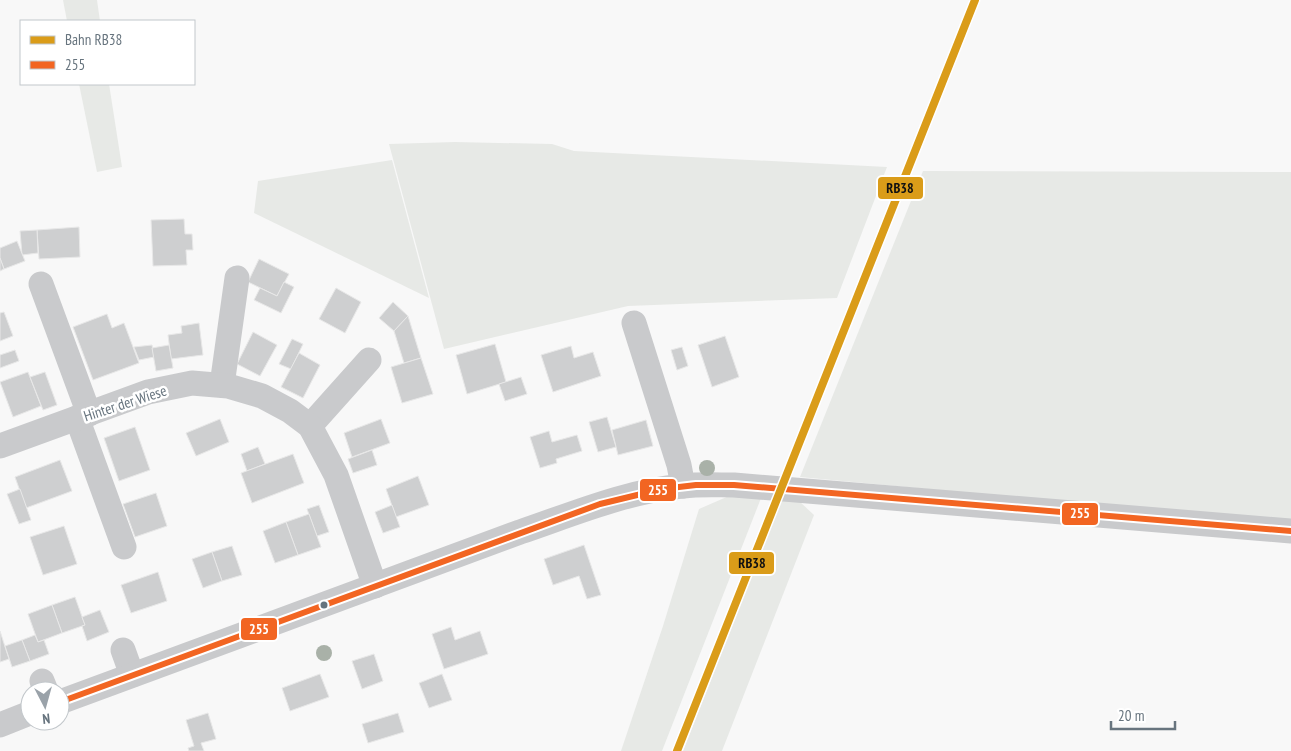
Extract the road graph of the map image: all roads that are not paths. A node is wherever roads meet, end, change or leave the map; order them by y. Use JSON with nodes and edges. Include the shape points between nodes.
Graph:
{"nodes":[{"id":1,"x":236,"y":278,"type":"dead end"},
{"id":2,"x":42,"y":284,"type":"dead end"},
{"id":3,"x":634,"y":323,"type":"dead end"},
{"id":4,"x":369,"y":360,"type":"dead end"},
{"id":5,"x":222,"y":385,"type":"junction"},
{"id":6,"x":83,"y":416,"type":"junction"},
{"id":7,"x":310,"y":426,"type":"junction"},
{"id":8,"x":0,"y":446,"type":"edge"},
{"id":9,"x":683,"y":486,"type":"junction"},
{"id":10,"x":1291,"y":531,"type":"edge"},
{"id":11,"x":124,"y":547,"type":"dead end"},
{"id":12,"x":375,"y":586,"type":"junction"},
{"id":13,"x":123,"y":650,"type":"dead end"},
{"id":14,"x":132,"y":675,"type":"junction"},
{"id":15,"x":70,"y":698,"type":"edge"},
{"id":16,"x":20,"y":717,"type":"edge"},
{"id":17,"x":0,"y":724,"type":"edge"}],
"edges":[{"from":1,"to":5,"type":"street"},
{"from":2,"to":6,"type":"street"},
{"from":3,"to":9,"type":"street"},
{"from":4,"to":7,"type":"street"},
{"from":5,"to":6,"type":"street","name":"Hinter der Wiese","via":[[192,383],[148,392]]},
{"from":5,"to":7,"type":"street","name":"Hinter der Wiese","via":[[262,396]]},
{"from":6,"to":8,"type":"street","name":"Hinter der Wiese"},
{"from":6,"to":11,"type":"street"},
{"from":7,"to":12,"type":"street","name":"Hinter der Wiese","via":[[336,475]]},
{"from":9,"to":10,"type":"street","via":[[743,486]]},
{"from":9,"to":12,"type":"street","via":[[596,506]]},
{"from":12,"to":14,"type":"street"},
{"from":13,"to":14,"type":"street"},
{"from":14,"to":15,"type":"street"},
{"from":16,"to":17,"type":"street"}]}
